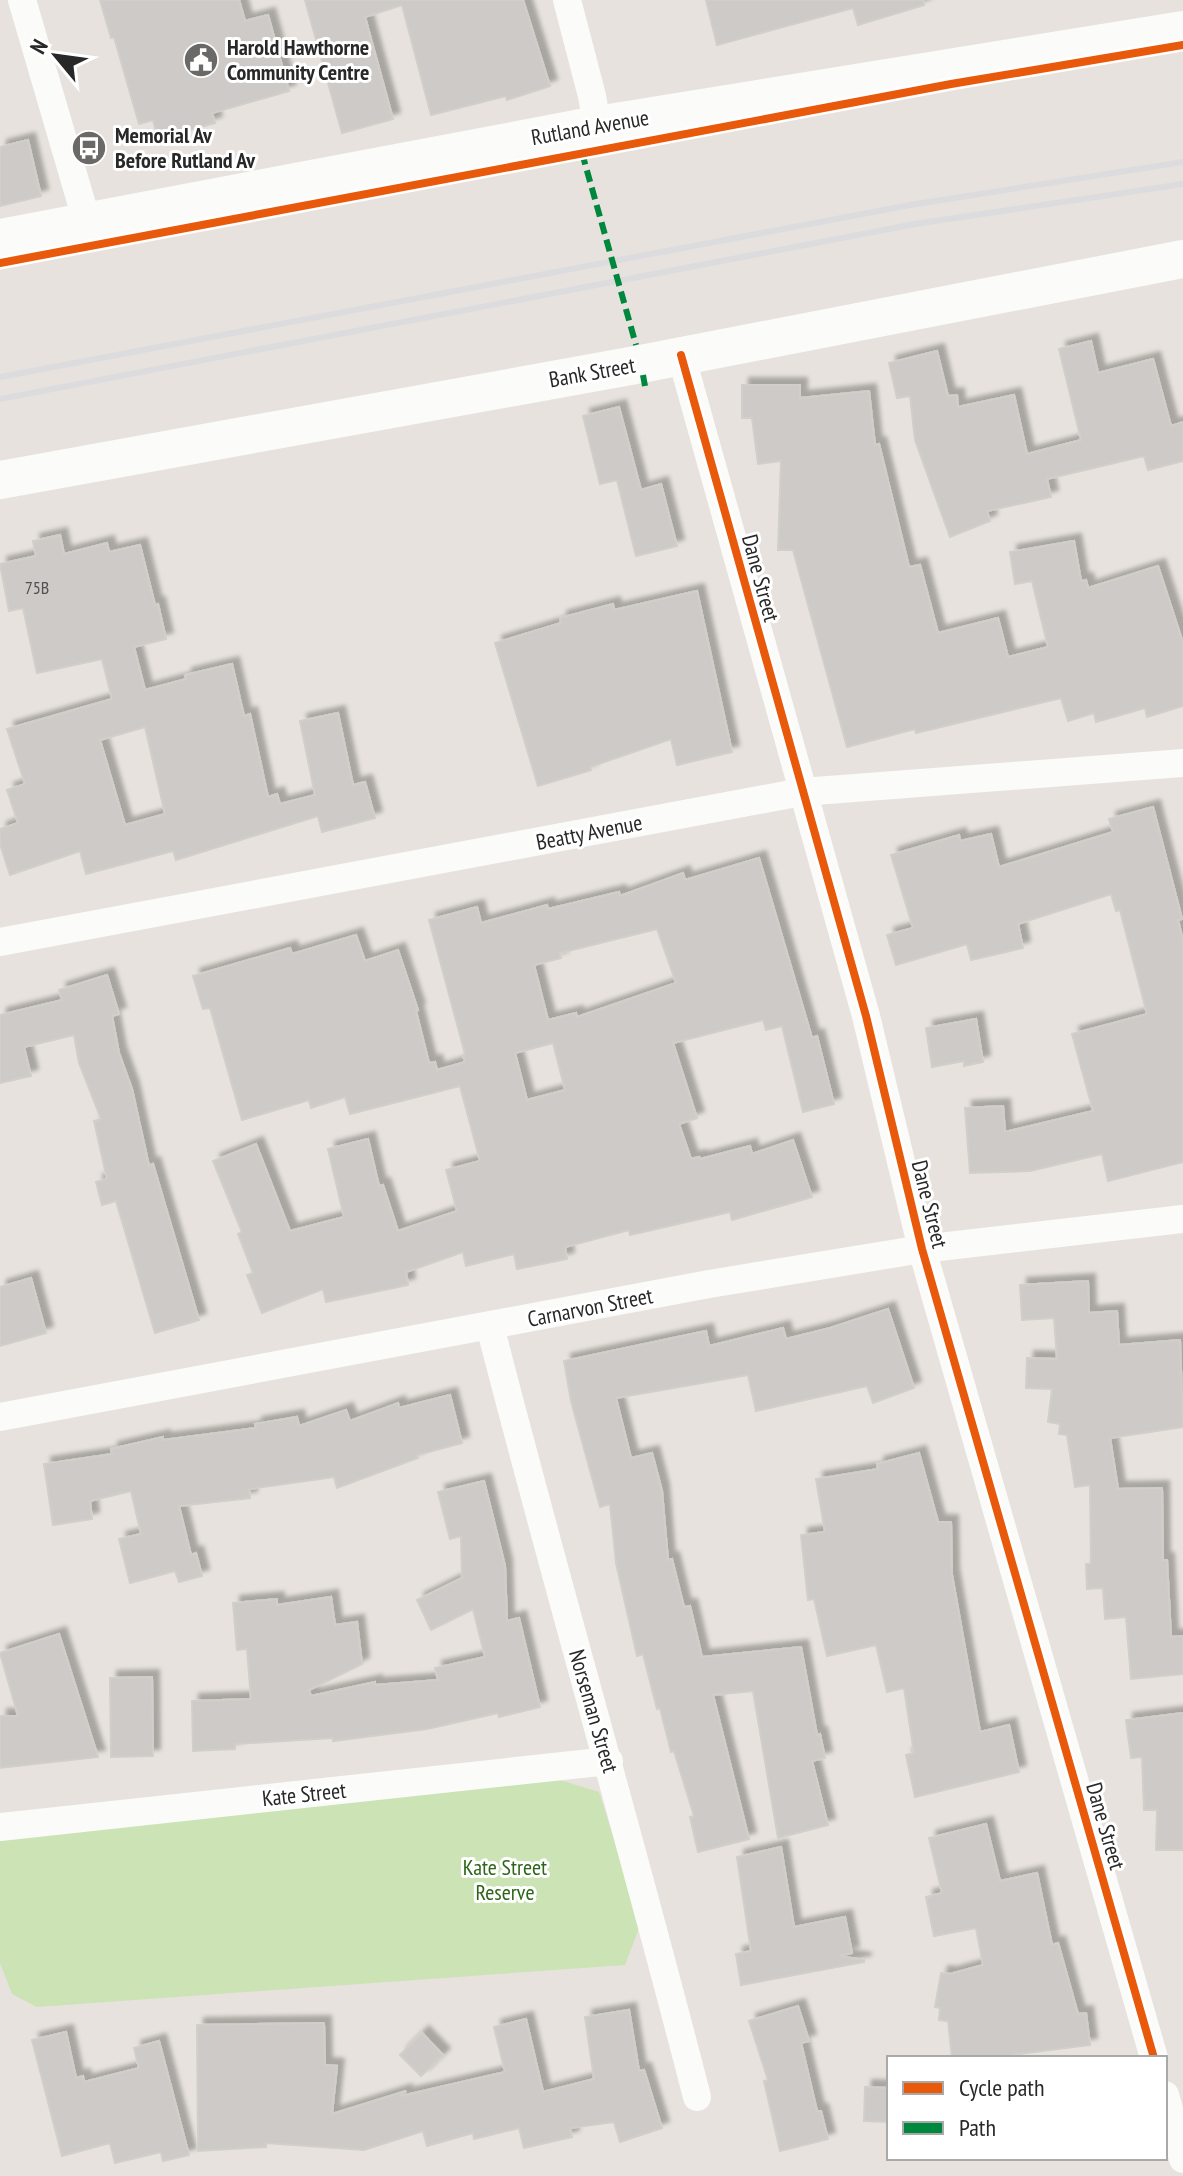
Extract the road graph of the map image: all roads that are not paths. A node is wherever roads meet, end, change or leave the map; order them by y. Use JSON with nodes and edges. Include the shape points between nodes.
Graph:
{"nodes":[{"id":1,"x":22,"y":0,"type":"edge"},
{"id":2,"x":567,"y":0,"type":"edge"},
{"id":3,"x":1183,"y":30,"type":"edge"},
{"id":4,"x":597,"y":125,"type":"junction"},
{"id":5,"x":87,"y":222,"type":"junction"},
{"id":6,"x":0,"y":238,"type":"edge"},
{"id":7,"x":1183,"y":259,"type":"edge"},
{"id":8,"x":681,"y":355,"type":"junction"},
{"id":9,"x":0,"y":480,"type":"edge"},
{"id":10,"x":1183,"y":763,"type":"edge"},
{"id":11,"x":802,"y":792,"type":"junction"},
{"id":12,"x":0,"y":942,"type":"edge"},
{"id":13,"x":1183,"y":1219,"type":"edge"},
{"id":14,"x":922,"y":1249,"type":"junction"},
{"id":15,"x":490,"y":1326,"type":"junction"},
{"id":16,"x":0,"y":1417,"type":"edge"},
{"id":17,"x":609,"y":1761,"type":"junction"},
{"id":18,"x":0,"y":1827,"type":"edge"},
{"id":19,"x":1153,"y":2056,"type":"edge"},
{"id":20,"x":697,"y":2097,"type":"dead end"},
{"id":21,"x":1167,"y":2102,"type":"edge"},
{"id":22,"x":1183,"y":2159,"type":"edge"}],
"edges":[{"from":1,"to":5,"type":"street"},
{"from":2,"to":4,"type":"street"},
{"from":3,"to":4,"type":"street","name":"Rutland Avenue"},
{"from":4,"to":5,"type":"street","name":"Rutland Avenue"},
{"from":5,"to":6,"type":"street","name":"Rutland Avenue"},
{"from":7,"to":8,"type":"street","name":"Bank Street"},
{"from":8,"to":9,"type":"street","name":"Bank Street"},
{"from":8,"to":11,"type":"street","name":"Dane Street"},
{"from":10,"to":11,"type":"street","name":"Beatty Avenue"},
{"from":11,"to":12,"type":"street","name":"Beatty Avenue"},
{"from":11,"to":14,"type":"street","name":"Dane Street","via":[[866,1016]]},
{"from":13,"to":14,"type":"street","name":"Carnarvon Street"},
{"from":14,"to":15,"type":"street","name":"Carnarvon Street"},
{"from":14,"to":19,"type":"street","name":"Dane Street"},
{"from":15,"to":16,"type":"street","name":"Carnarvon Street"},
{"from":15,"to":17,"type":"street","name":"Norseman Street"},
{"from":17,"to":18,"type":"street","name":"Kate Street"},
{"from":17,"to":20,"type":"street","name":"Norseman Street"},
{"from":21,"to":22,"type":"street"}]}
